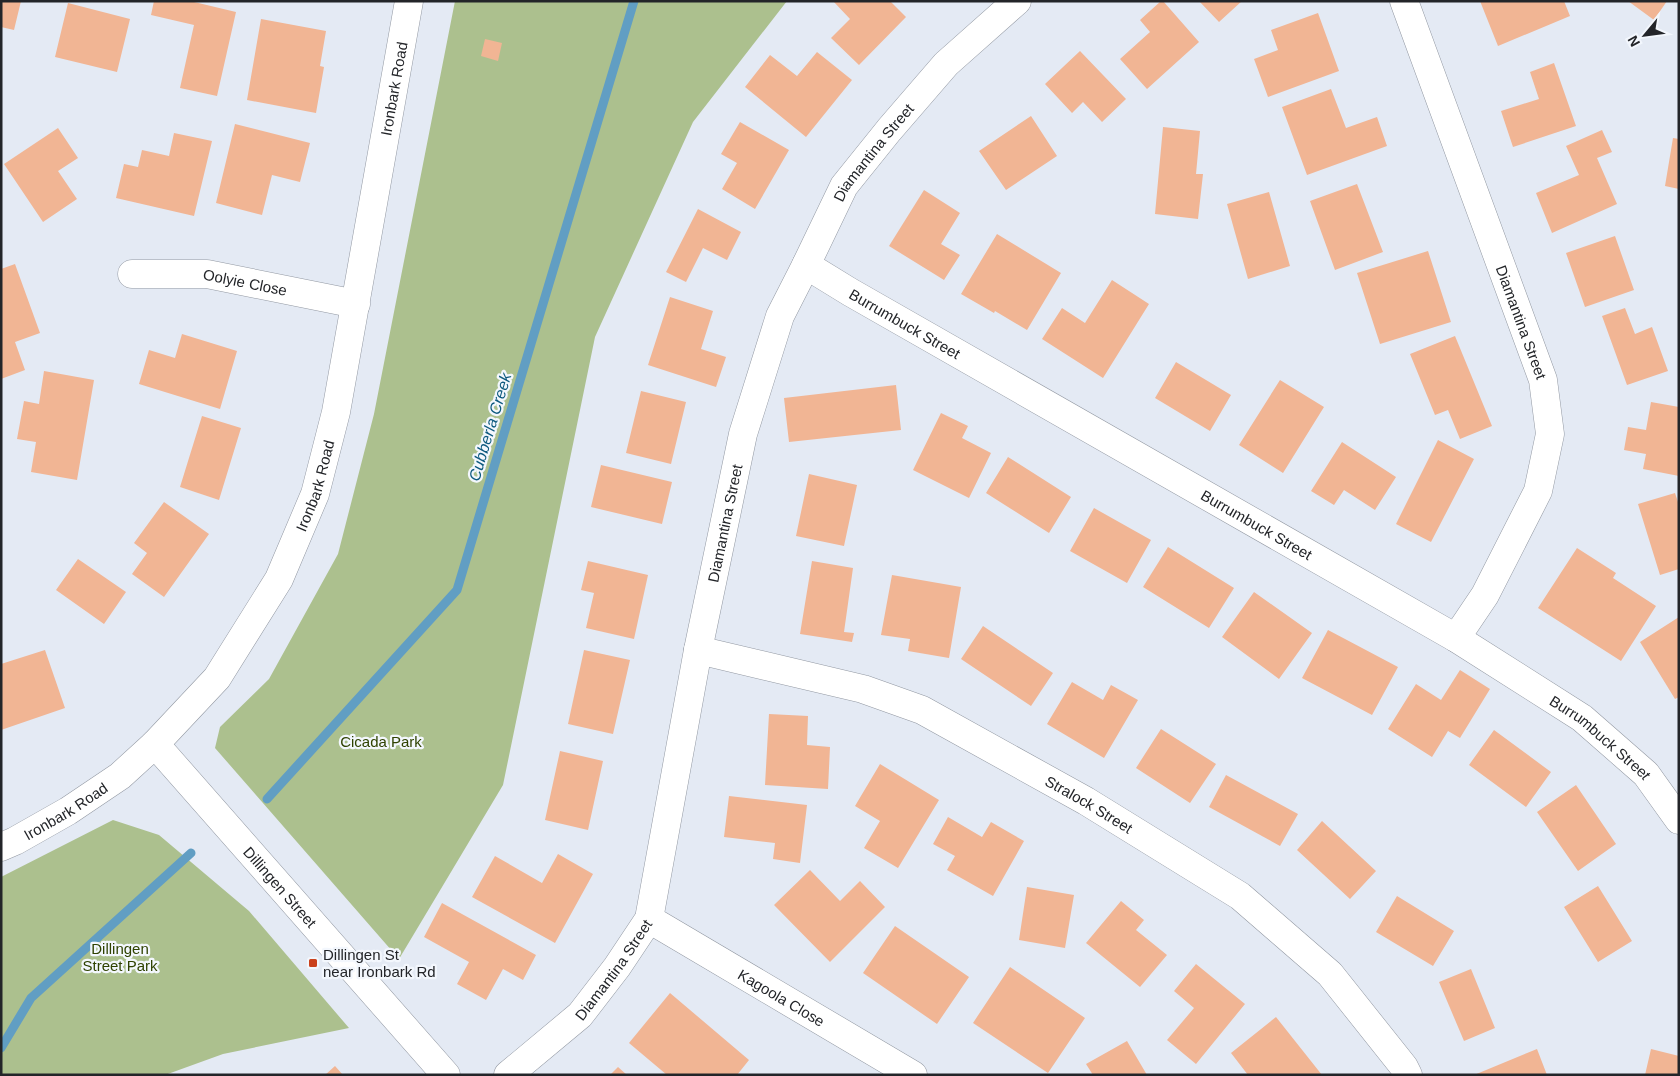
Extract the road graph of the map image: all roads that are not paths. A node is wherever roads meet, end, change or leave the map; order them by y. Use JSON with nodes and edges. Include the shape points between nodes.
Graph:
{"nodes":[{"id":1,"x":409,"y":1,"type":"edge"},
{"id":2,"x":1017,"y":1,"type":"edge"},
{"id":3,"x":1404,"y":1,"type":"edge"},
{"id":4,"x":806,"y":265,"type":"junction"},
{"id":5,"x":132,"y":274,"type":"dead end"},
{"id":6,"x":356,"y":304,"type":"junction"},
{"id":7,"x":1456,"y":638,"type":"junction"},
{"id":8,"x":698,"y":650,"type":"junction"},
{"id":9,"x":155,"y":744,"type":"junction"},
{"id":10,"x":1679,"y":820,"type":"edge"},
{"id":11,"x":1,"y":848,"type":"edge"},
{"id":12,"x":649,"y":919,"type":"junction"},
{"id":13,"x":446,"y":1075,"type":"edge"},
{"id":14,"x":508,"y":1075,"type":"edge"},
{"id":15,"x":913,"y":1075,"type":"edge"},
{"id":16,"x":1408,"y":1075,"type":"edge"}],
"edges":[{"from":1,"to":6,"type":"street","name":"Ironbark Road"},
{"from":2,"to":4,"type":"street","name":"Diamantina Street","via":[[946,64],[844,186]]},
{"from":3,"to":7,"type":"street","name":"Diamantina Street","via":[[1543,380],[1550,434],[1538,491],[1485,595]]},
{"from":4,"to":7,"type":"street","name":"Burrumbuck Street"},
{"from":4,"to":8,"type":"street","name":"Diamantina Street","via":[[780,316],[742,434]]},
{"from":5,"to":6,"type":"street","name":"Oolyie Close","via":[[207,274]]},
{"from":6,"to":9,"type":"street","name":"Ironbark Road","via":[[336,412],[315,494],[279,579],[217,678]]},
{"from":7,"to":10,"type":"street","name":"Burrumbuck Street","via":[[1582,718],[1646,774]]},
{"from":8,"to":12,"type":"street","name":"Diamantina Street"},
{"from":8,"to":16,"type":"street","name":"Stralock Street","via":[[863,689],[922,710],[1086,802],[1240,896],[1330,974]]},
{"from":9,"to":11,"type":"street","name":"Ironbark Road","via":[[120,776],[68,812]]},
{"from":9,"to":13,"type":"street","name":"Dillingen Street"},
{"from":12,"to":14,"type":"street","name":"Diamantina Street","via":[[580,1014]]},
{"from":12,"to":15,"type":"street","name":"Kagoola Close"}]}
